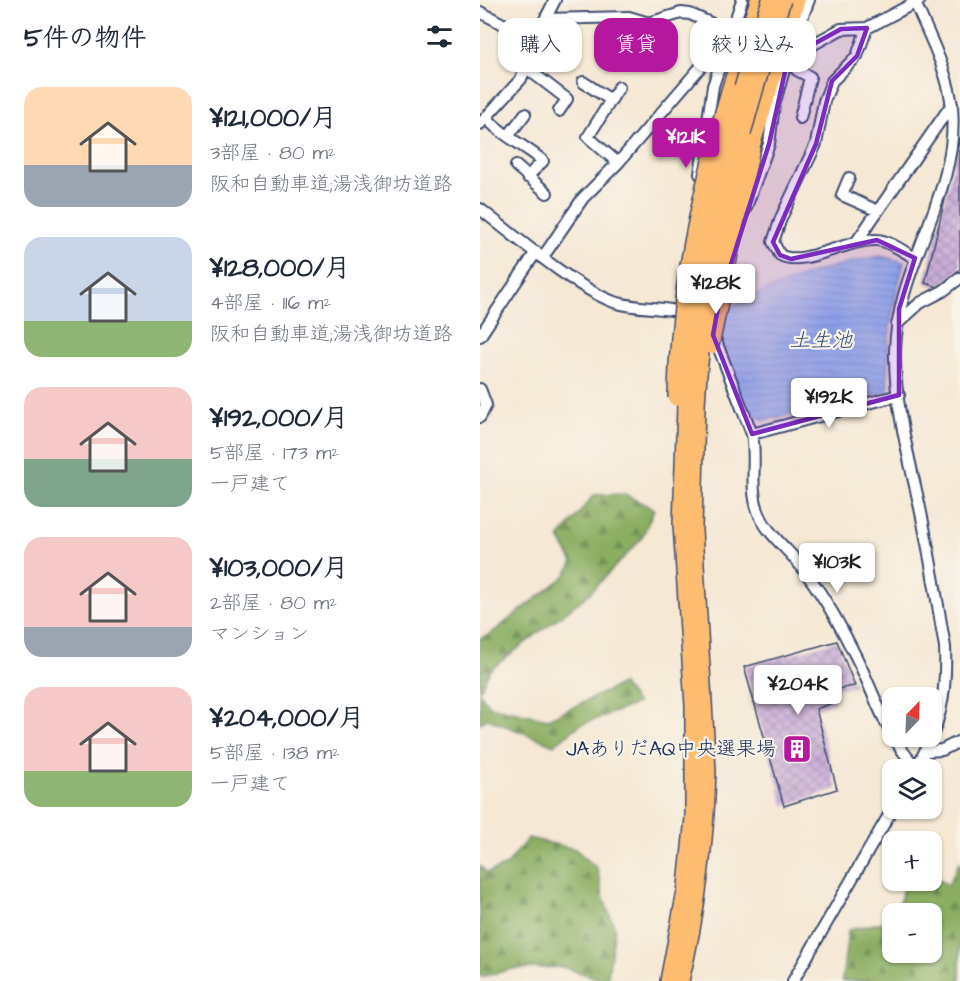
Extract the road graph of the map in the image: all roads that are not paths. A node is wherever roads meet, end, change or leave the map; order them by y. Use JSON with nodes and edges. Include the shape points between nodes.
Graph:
{"nodes":[{"id":1,"x":555,"y":0,"type":"edge"},
{"id":2,"x":742,"y":0,"type":"edge"},
{"id":3,"x":758,"y":0,"type":"edge"},
{"id":4,"x":770,"y":0,"type":"edge"},
{"id":5,"x":783,"y":0,"type":"edge"},
{"id":6,"x":797,"y":0,"type":"edge"},
{"id":7,"x":809,"y":0,"type":"edge"},
{"id":8,"x":916,"y":1,"type":"edge"},
{"id":9,"x":480,"y":12,"type":"edge"},
{"id":10,"x":546,"y":18,"type":"edge"},
{"id":11,"x":582,"y":18,"type":"edge"},
{"id":12,"x":697,"y":18,"type":"edge"},
{"id":13,"x":734,"y":18,"type":"edge"},
{"id":14,"x":802,"y":18,"type":"edge"},
{"id":15,"x":498,"y":21,"type":"edge"},
{"id":16,"x":867,"y":28,"type":"junction"},
{"id":17,"x":816,"y":40,"type":"edge"},
{"id":18,"x":523,"y":72,"type":"edge"},
{"id":19,"x":530,"y":72,"type":"edge"},
{"id":20,"x":696,"y":72,"type":"edge"},
{"id":21,"x":717,"y":72,"type":"edge"},
{"id":22,"x":783,"y":72,"type":"edge"},
{"id":23,"x":801,"y":72,"type":"edge"},
{"id":24,"x":583,"y":82,"type":"dead end"},
{"id":25,"x":620,"y":87,"type":"dead end"},
{"id":26,"x":611,"y":100,"type":"junction"},
{"id":27,"x":955,"y":109,"type":"edge"},
{"id":28,"x":559,"y":111,"type":"dead end"},
{"id":29,"x":525,"y":114,"type":"dead end"},
{"id":30,"x":800,"y":118,"type":"dead end"},
{"id":31,"x":483,"y":121,"type":"edge"},
{"id":32,"x":509,"y":135,"type":"junction"},
{"id":33,"x":618,"y":163,"type":"junction"},
{"id":34,"x":516,"y":165,"type":"dead end"},
{"id":35,"x":527,"y":177,"type":"junction"},
{"id":36,"x":849,"y":178,"type":"dead end"},
{"id":37,"x":547,"y":193,"type":"dead end"},
{"id":38,"x":480,"y":209,"type":"edge"},
{"id":39,"x":878,"y":211,"type":"junction"},
{"id":40,"x":857,"y":241,"type":"junction"},
{"id":41,"x":539,"y":255,"type":"junction"},
{"id":42,"x":915,"y":258,"type":"junction"},
{"id":43,"x":960,"y":278,"type":"edge"},
{"id":44,"x":679,"y":280,"type":"junction"},
{"id":45,"x":675,"y":310,"type":"junction"},
{"id":46,"x":897,"y":324,"type":"junction"},
{"id":47,"x":480,"y":336,"type":"edge"},
{"id":48,"x":480,"y":389,"type":"edge"},
{"id":49,"x":898,"y":395,"type":"junction"},
{"id":50,"x":691,"y":405,"type":"junction"},
{"id":51,"x":480,"y":417,"type":"edge"},
{"id":52,"x":752,"y":434,"type":"junction"},
{"id":53,"x":960,"y":741,"type":"edge"},
{"id":54,"x":926,"y":751,"type":"junction"},
{"id":55,"x":909,"y":759,"type":"edge"},
{"id":56,"x":921,"y":759,"type":"edge"},
{"id":57,"x":886,"y":819,"type":"edge"},
{"id":58,"x":668,"y":981,"type":"edge"},
{"id":59,"x":681,"y":981,"type":"edge"},
{"id":60,"x":792,"y":981,"type":"edge"}],
"edges":[{"from":1,"to":10,"type":"street"},
{"from":2,"to":13,"type":"street"},
{"from":3,"to":50,"type":"highway","bridge":true,"via":[[709,160],[691,250],[678,341]]},
{"from":4,"to":50,"type":"highway","bridge":true,"via":[[744,77],[717,179],[692,324]]},
{"from":5,"to":50,"type":"highway","bridge":true,"via":[[731,175]]},
{"from":6,"to":50,"type":"highway","bridge":true,"via":[[753,143],[719,302]]},
{"from":7,"to":14,"type":"street"},
{"from":8,"to":16,"type":"street"},
{"from":8,"to":27,"type":"street"},
{"from":9,"to":15,"type":"street"},
{"from":11,"to":12,"type":"street","via":[[629,17],[649,23],[681,13]]},
{"from":16,"to":17,"type":"street","via":[[832,31]]},
{"from":16,"to":40,"type":"street","via":[[857,56],[832,81],[816,144],[773,242],[780,255],[791,259]]},
{"from":18,"to":31,"type":"street","via":[[513,91]]},
{"from":19,"to":28,"type":"street","via":[[567,99]]},
{"from":20,"to":33,"type":"street"},
{"from":21,"to":44,"type":"street"},
{"from":22,"to":44,"type":"street","via":[[769,144],[743,216],[728,279]]},
{"from":23,"to":30,"type":"street","via":[[810,77]]},
{"from":24,"to":26,"type":"street"},
{"from":25,"to":26,"type":"street"},
{"from":26,"to":33,"type":"street","via":[[588,136]]},
{"from":27,"to":39,"type":"street"},
{"from":27,"to":42,"type":"street","via":[[946,177]]},
{"from":29,"to":32,"type":"street"},
{"from":31,"to":32,"type":"street"},
{"from":32,"to":35,"type":"street","via":[[543,161]]},
{"from":33,"to":41,"type":"street","via":[[583,198]]},
{"from":34,"to":35,"type":"street"},
{"from":35,"to":37,"type":"street"},
{"from":36,"to":39,"type":"street","via":[[842,195]]},
{"from":38,"to":41,"type":"street"},
{"from":39,"to":40,"type":"street"},
{"from":40,"to":42,"type":"street","via":[[884,241]]},
{"from":41,"to":45,"type":"street","via":[[612,301],[644,310]]},
{"from":41,"to":47,"type":"street"},
{"from":42,"to":46,"type":"street"},
{"from":43,"to":46,"type":"street","via":[[920,303]]},
{"from":44,"to":45,"type":"street"},
{"from":45,"to":52,"type":"street","via":[[703,321],[715,337]]},
{"from":46,"to":49,"type":"street"},
{"from":48,"to":51,"type":"street","via":[[486,405]]},
{"from":49,"to":52,"type":"street"},
{"from":49,"to":54,"type":"street","via":[[945,647],[946,681],[941,711]]},
{"from":50,"to":58,"type":"highway","via":[[681,525],[694,727],[693,818],[683,910]]},
{"from":50,"to":59,"type":"highway","via":[[696,598],[708,780],[701,874]]},
{"from":52,"to":55,"type":"street","via":[[753,487],[758,512],[819,590],[853,651],[888,730]]},
{"from":53,"to":54,"type":"street","via":[[942,750]]},
{"from":54,"to":56,"type":"street"},
{"from":57,"to":60,"type":"street"}]}
